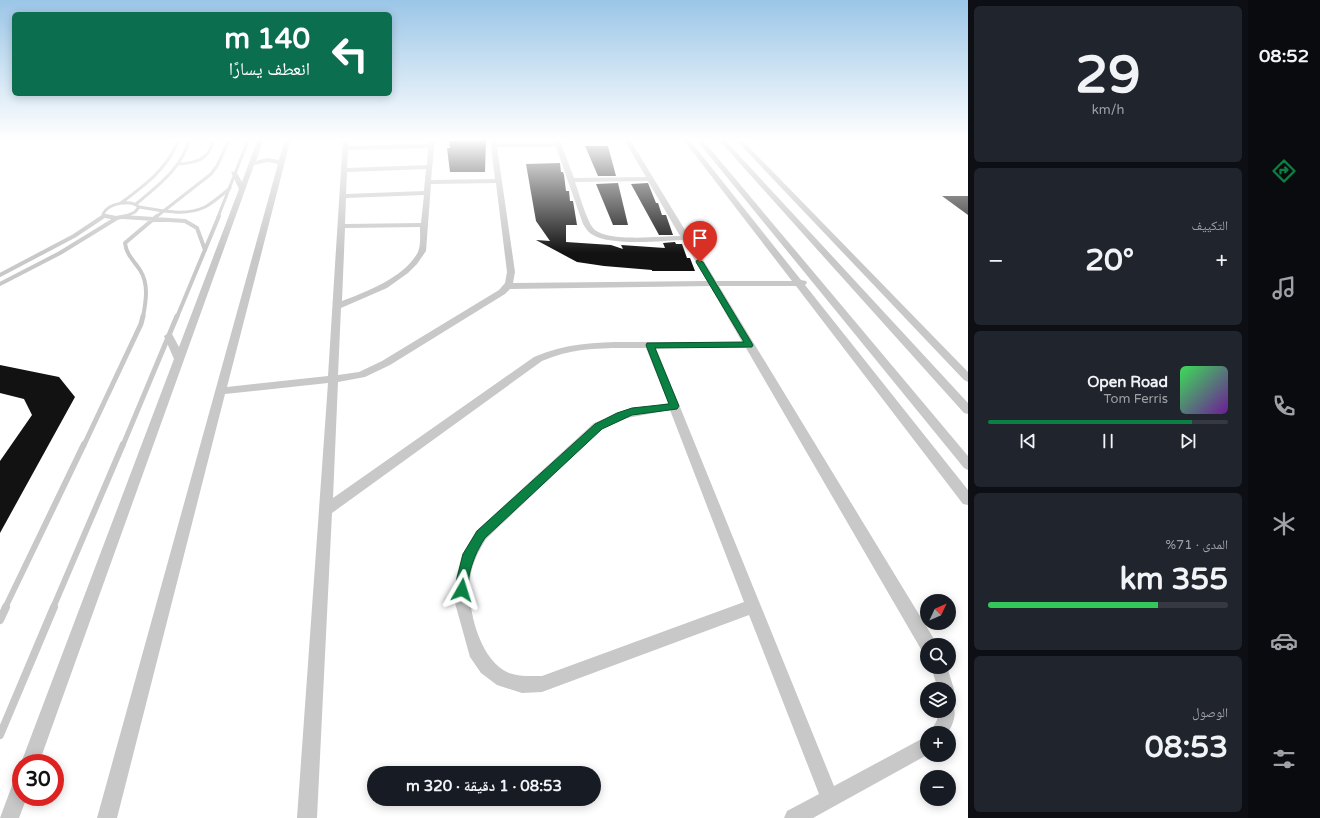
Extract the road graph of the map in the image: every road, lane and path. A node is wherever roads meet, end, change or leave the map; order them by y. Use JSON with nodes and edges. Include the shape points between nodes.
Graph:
{"nodes":[{"id":1,"x":155,"y":176,"type":"edge"},
{"id":2,"x":167,"y":176,"type":"edge"},
{"id":3,"x":208,"y":176,"type":"edge"},
{"id":4,"x":235,"y":176,"type":"edge"},
{"id":5,"x":235,"y":176,"type":"edge"},
{"id":6,"x":244,"y":176,"type":"edge"},
{"id":7,"x":268,"y":176,"type":"edge"},
{"id":8,"x":344,"y":176,"type":"edge"},
{"id":9,"x":429,"y":176,"type":"edge"},
{"id":10,"x":497,"y":176,"type":"edge"},
{"id":11,"x":570,"y":176,"type":"edge"},
{"id":12,"x":648,"y":176,"type":"edge"},
{"id":13,"x":715,"y":176,"type":"edge"},
{"id":14,"x":729,"y":176,"type":"edge"},
{"id":15,"x":755,"y":176,"type":"edge"},
{"id":16,"x":774,"y":176,"type":"edge"},
{"id":17,"x":650,"y":179,"type":"junction"},
{"id":18,"x":571,"y":180,"type":"junction"},
{"id":19,"x":428,"y":182,"type":"junction"},
{"id":20,"x":498,"y":182,"type":"junction"},
{"id":21,"x":145,"y":186,"type":"junction"},
{"id":22,"x":158,"y":186,"type":"junction"},
{"id":23,"x":236,"y":188,"type":"junction"},
{"id":24,"x":428,"y":193,"type":"junction"},
{"id":25,"x":343,"y":196,"type":"junction"},
{"id":26,"x":121,"y":203,"type":"junction"},
{"id":27,"x":137,"y":205,"type":"junction"},
{"id":28,"x":166,"y":210,"type":"junction"},
{"id":29,"x":194,"y":210,"type":"junction"},
{"id":30,"x":104,"y":216,"type":"junction"},
{"id":31,"x":123,"y":217,"type":"junction"},
{"id":32,"x":117,"y":218,"type":"junction"},
{"id":33,"x":154,"y":218,"type":"junction"},
{"id":34,"x":185,"y":221,"type":"junction"},
{"id":35,"x":425,"y":225,"type":"junction"},
{"id":36,"x":341,"y":226,"type":"junction"},
{"id":37,"x":74,"y":236,"type":"junction"},
{"id":38,"x":87,"y":237,"type":"junction"},
{"id":39,"x":686,"y":238,"type":"junction"},
{"id":40,"x":205,"y":250,"type":"junction"},
{"id":41,"x":0,"y":274,"type":"edge"},
{"id":42,"x":817,"y":283,"type":"junction"},
{"id":43,"x":0,"y":284,"type":"edge"},
{"id":44,"x":799,"y":284,"type":"junction"},
{"id":45,"x":713,"y":285,"type":"junction"},
{"id":46,"x":508,"y":286,"type":"junction"},
{"id":47,"x":336,"y":307,"type":"junction"},
{"id":48,"x":169,"y":336,"type":"junction"},
{"id":49,"x":650,"y":345,"type":"junction"},
{"id":50,"x":749,"y":345,"type":"junction"},
{"id":51,"x":179,"y":359,"type":"junction"},
{"id":52,"x":968,"y":378,"type":"edge"},
{"id":53,"x":332,"y":379,"type":"junction"},
{"id":54,"x":221,"y":391,"type":"junction"},
{"id":55,"x":674,"y":406,"type":"junction"},
{"id":56,"x":968,"y":410,"type":"edge"},
{"id":57,"x":968,"y":465,"type":"edge"},
{"id":58,"x":968,"y":500,"type":"edge"},
{"id":59,"x":326,"y":510,"type":"junction"},
{"id":60,"x":753,"y":606,"type":"junction"},
{"id":61,"x":0,"y":620,"type":"edge"},
{"id":62,"x":924,"y":638,"type":"edge"},
{"id":63,"x":0,"y":735,"type":"edge"},
{"id":64,"x":920,"y":749,"type":"edge"},
{"id":65,"x":33,"y":754,"type":"edge"},
{"id":66,"x":830,"y":800,"type":"junction"},
{"id":67,"x":14,"y":806,"type":"edge"},
{"id":68,"x":10,"y":818,"type":"edge"},
{"id":69,"x":107,"y":818,"type":"edge"},
{"id":70,"x":307,"y":818,"type":"edge"},
{"id":71,"x":794,"y":818,"type":"edge"}],
"edges":[{"from":1,"to":21,"type":"lane"},
{"from":2,"to":22,"type":"lane"},
{"from":3,"to":28,"type":"lane"},
{"from":4,"to":23,"type":"street"},
{"from":5,"to":23,"type":"lane"},
{"from":6,"to":23,"type":"street"},
{"from":7,"to":54,"type":"street"},
{"from":8,"to":25,"type":"street"},
{"from":9,"to":19,"type":"street"},
{"from":10,"to":20,"type":"street"},
{"from":11,"to":18,"type":"street"},
{"from":12,"to":17,"type":"street"},
{"from":13,"to":44,"type":"street"},
{"from":14,"to":42,"type":"street"},
{"from":15,"to":56,"type":"street"},
{"from":16,"to":52,"type":"street"},
{"from":17,"to":18,"type":"street"},
{"from":17,"to":39,"type":"street"},
{"from":18,"to":39,"type":"street","via":[[588,228],[599,236],[618,239]]},
{"from":19,"to":20,"type":"street"},
{"from":19,"to":24,"type":"street"},
{"from":20,"to":46,"type":"street","via":[[511,272]]},
{"from":21,"to":22,"type":"lane"},
{"from":21,"to":26,"type":"lane"},
{"from":22,"to":27,"type":"lane"},
{"from":23,"to":29,"type":"lane","via":[[206,206]]},
{"from":23,"to":40,"type":"lane"},
{"from":23,"to":51,"type":"street"},
{"from":24,"to":25,"type":"street"},
{"from":24,"to":35,"type":"street"},
{"from":25,"to":36,"type":"street"},
{"from":26,"to":27,"type":"lane"},
{"from":26,"to":30,"type":"lane","via":[[104,210]]},
{"from":27,"to":28,"type":"lane"},
{"from":27,"to":31,"type":"lane","via":[[136,211]]},
{"from":28,"to":29,"type":"lane"},
{"from":28,"to":33,"type":"lane"},
{"from":29,"to":34,"type":"lane"},
{"from":30,"to":32,"type":"lane"},
{"from":30,"to":37,"type":"lane"},
{"from":31,"to":32,"type":"lane"},
{"from":31,"to":33,"type":"lane"},
{"from":32,"to":38,"type":"lane"},
{"from":33,"to":34,"type":"lane"},
{"from":33,"to":61,"type":"lane","via":[[125,243],[127,251],[144,277],[144,310],[141,324]]},
{"from":34,"to":40,"type":"lane","via":[[197,228]]},
{"from":35,"to":36,"type":"street"},
{"from":35,"to":47,"type":"street","via":[[422,251],[414,264],[381,288]]},
{"from":36,"to":47,"type":"street"},
{"from":37,"to":38,"type":"lane"},
{"from":37,"to":41,"type":"lane"},
{"from":38,"to":43,"type":"lane"},
{"from":39,"to":45,"type":"street"},
{"from":40,"to":48,"type":"lane"},
{"from":42,"to":44,"type":"street"},
{"from":42,"to":57,"type":"street"},
{"from":44,"to":45,"type":"street"},
{"from":44,"to":58,"type":"street"},
{"from":45,"to":46,"type":"street"},
{"from":45,"to":50,"type":"street"},
{"from":46,"to":53,"type":"street","via":[[495,297],[374,370]]},
{"from":47,"to":53,"type":"street"},
{"from":48,"to":51,"type":"street"},
{"from":48,"to":63,"type":"lane"},
{"from":49,"to":50,"type":"street"},
{"from":49,"to":55,"type":"street"},
{"from":49,"to":59,"type":"street","via":[[575,346],[538,359]]},
{"from":50,"to":62,"type":"street"},
{"from":51,"to":65,"type":"street"},
{"from":53,"to":54,"type":"street"},
{"from":53,"to":59,"type":"street"},
{"from":54,"to":69,"type":"street"},
{"from":55,"to":60,"type":"street"},
{"from":55,"to":60,"type":"street","via":[[620,415],[598,426],[481,534],[469,554],[462,578],[462,603],[476,651],[487,667],[503,679],[522,685],[542,684]]},
{"from":59,"to":70,"type":"street"},
{"from":60,"to":66,"type":"street"},
{"from":64,"to":66,"type":"street"},
{"from":66,"to":71,"type":"street"},
{"from":67,"to":68,"type":"street"}]}
